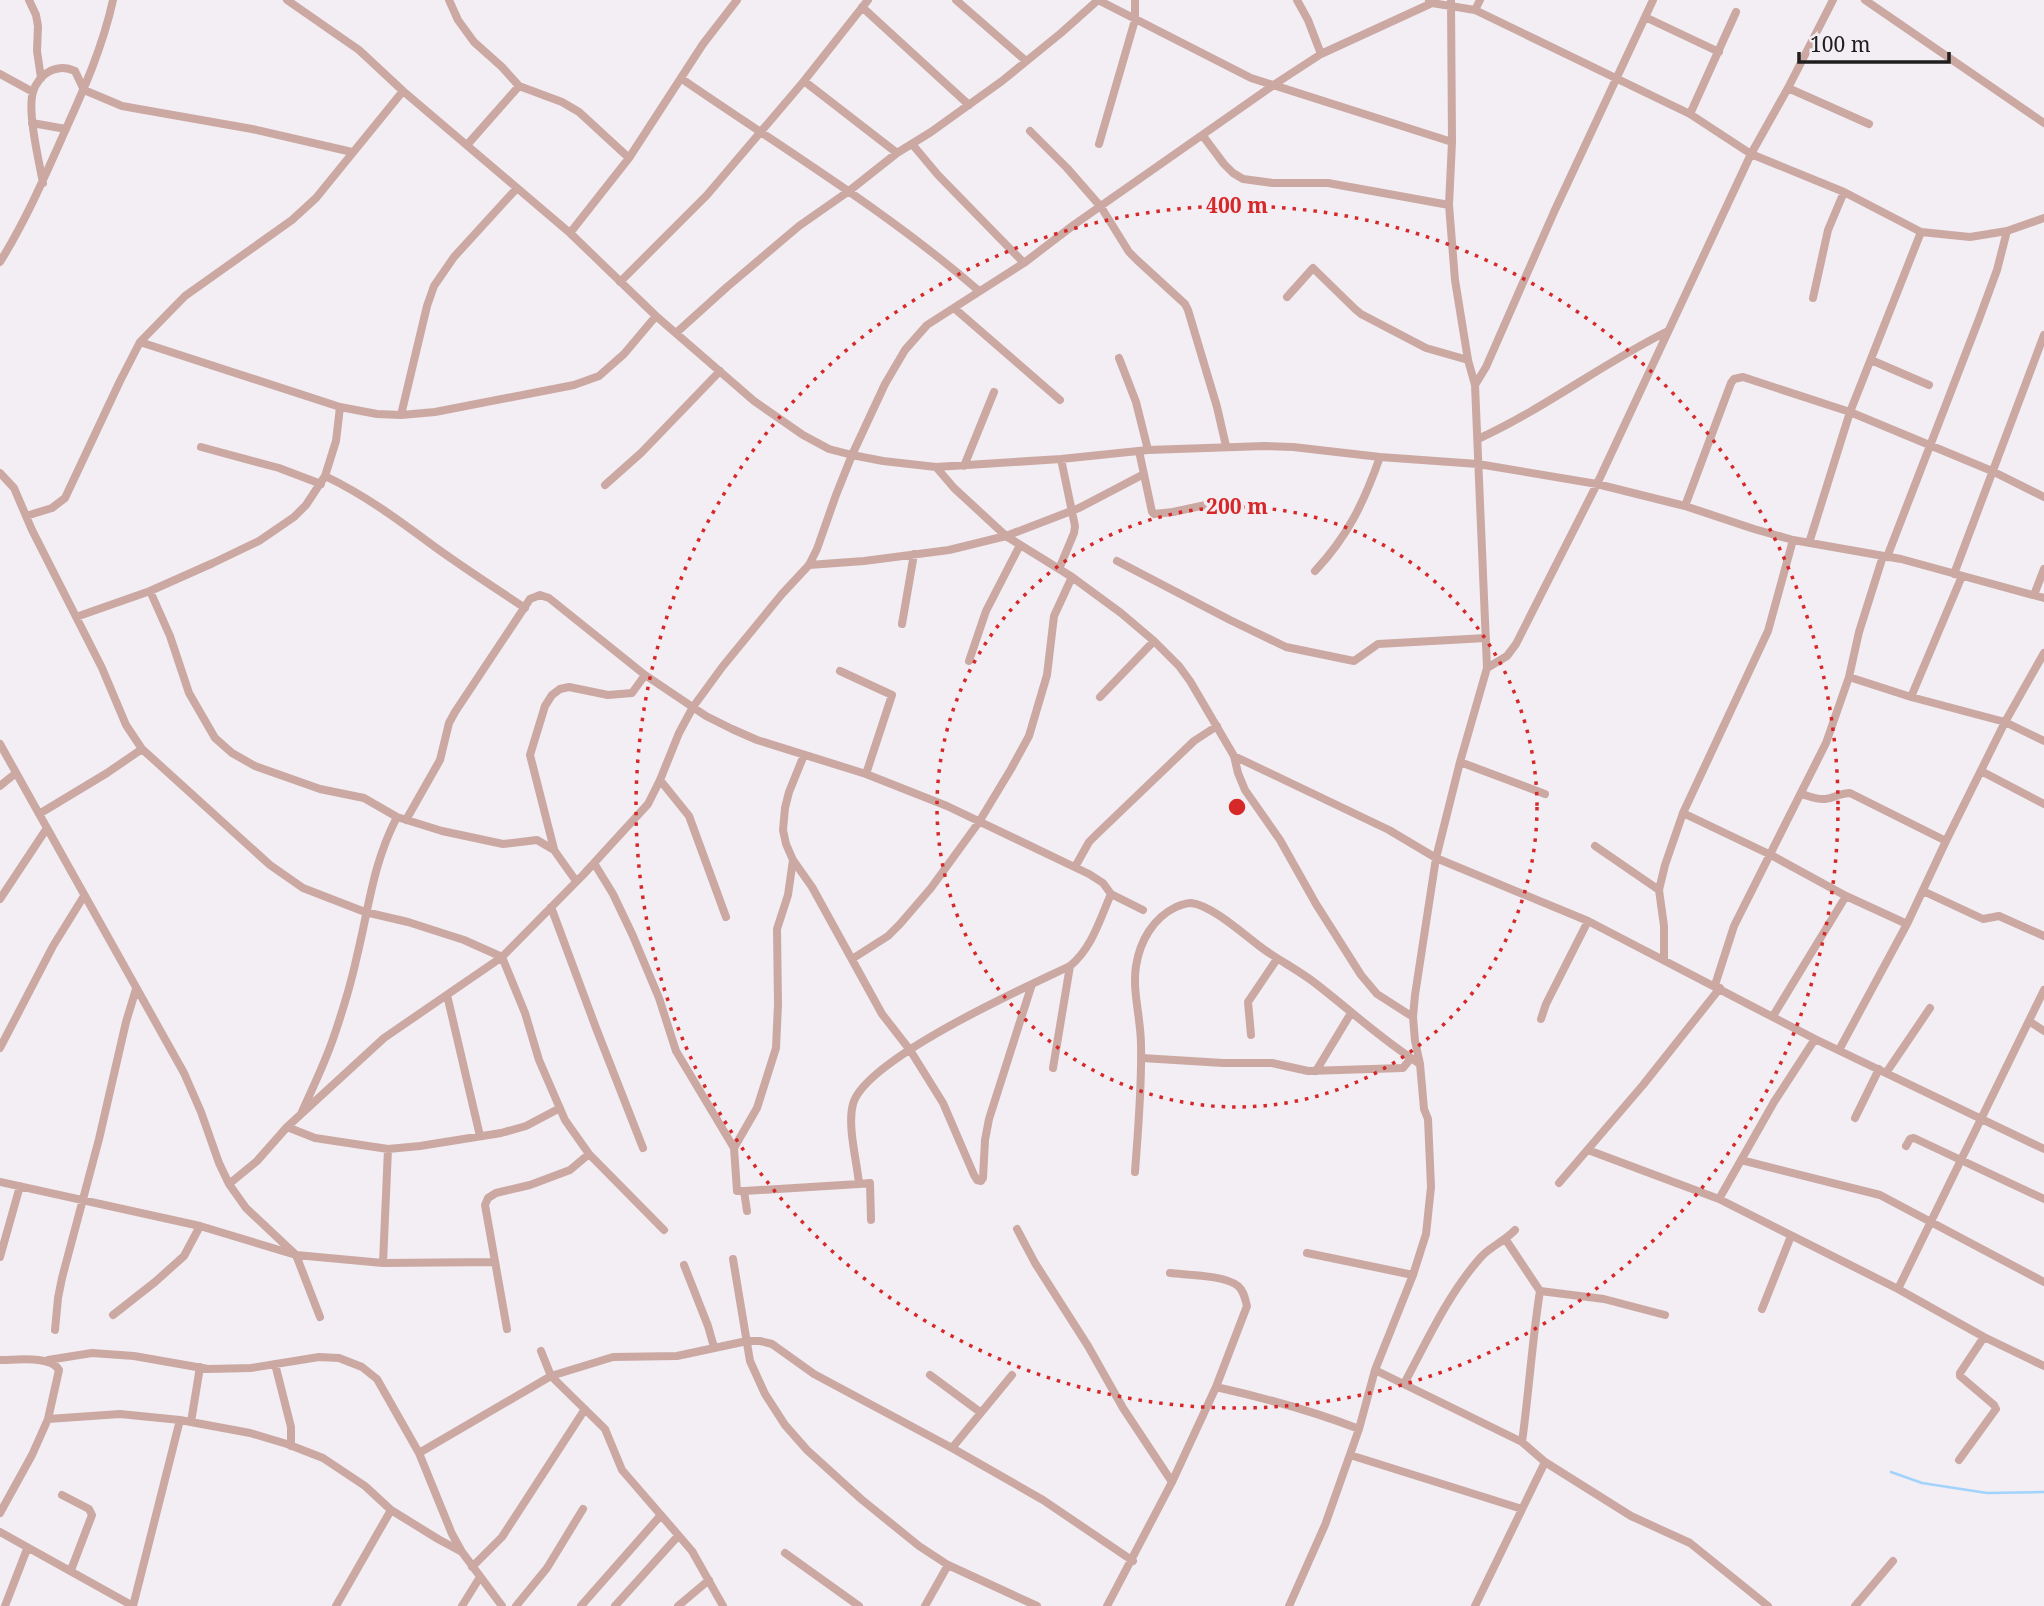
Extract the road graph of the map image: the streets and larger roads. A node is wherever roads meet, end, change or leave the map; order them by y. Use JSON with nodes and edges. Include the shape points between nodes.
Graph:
{"nodes":[{"id":1,"x":29,"y":0,"type":"edge"},
{"id":2,"x":113,"y":0,"type":"edge"},
{"id":3,"x":287,"y":0,"type":"edge"},
{"id":4,"x":308,"y":0,"type":"edge"},
{"id":5,"x":449,"y":0,"type":"edge"},
{"id":6,"x":737,"y":0,"type":"edge"},
{"id":7,"x":956,"y":0,"type":"edge"},
{"id":8,"x":1098,"y":0,"type":"edge"},
{"id":9,"x":1135,"y":0,"type":"edge"},
{"id":10,"x":1297,"y":0,"type":"edge"},
{"id":11,"x":1480,"y":0,"type":"edge"},
{"id":12,"x":1653,"y":0,"type":"edge"},
{"id":13,"x":1833,"y":0,"type":"edge"},
{"id":14,"x":1865,"y":0,"type":"edge"},
{"id":15,"x":1430,"y":1,"type":"edge"},
{"id":16,"x":1451,"y":2,"type":"edge"},
{"id":17,"x":865,"y":4,"type":"edge"},
{"id":18,"x":303,"y":10,"type":"junction"},
{"id":19,"x":1475,"y":10,"type":"junction"},
{"id":20,"x":1736,"y":12,"type":"dead end"},
{"id":21,"x":1645,"y":17,"type":"junction"},
{"id":22,"x":1135,"y":20,"type":"junction"},
{"id":23,"x":1719,"y":52,"type":"junction"},
{"id":24,"x":1321,"y":54,"type":"junction"},
{"id":25,"x":1026,"y":61,"type":"junction"},
{"id":26,"x":0,"y":74,"type":"edge"},
{"id":27,"x":1616,"y":77,"type":"junction"},
{"id":28,"x":41,"y":78,"type":"junction"},
{"id":29,"x":682,"y":79,"type":"junction"},
{"id":30,"x":804,"y":81,"type":"junction"},
{"id":31,"x":1275,"y":84,"type":"junction"},
{"id":32,"x":519,"y":86,"type":"junction"},
{"id":33,"x":1788,"y":88,"type":"junction"},
{"id":34,"x":84,"y":90,"type":"junction"},
{"id":35,"x":403,"y":91,"type":"junction"},
{"id":36,"x":33,"y":92,"type":"junction"},
{"id":37,"x":969,"y":105,"type":"junction"},
{"id":38,"x":1690,"y":114,"type":"junction"},
{"id":39,"x":32,"y":122,"type":"junction"},
{"id":40,"x":2044,"y":123,"type":"edge"},
{"id":41,"x":1869,"y":124,"type":"dead end"},
{"id":42,"x":66,"y":129,"type":"junction"},
{"id":43,"x":1030,"y":131,"type":"dead end"},
{"id":44,"x":761,"y":133,"type":"junction"},
{"id":45,"x":1203,"y":136,"type":"junction"},
{"id":46,"x":1452,"y":142,"type":"junction"},
{"id":47,"x":912,"y":144,"type":"junction"},
{"id":48,"x":1099,"y":144,"type":"dead end"},
{"id":49,"x":467,"y":145,"type":"junction"},
{"id":50,"x":352,"y":152,"type":"junction"},
{"id":51,"x":897,"y":153,"type":"junction"},
{"id":52,"x":1751,"y":154,"type":"junction"},
{"id":53,"x":629,"y":158,"type":"junction"},
{"id":54,"x":43,"y":183,"type":"junction"},
{"id":55,"x":517,"y":188,"type":"junction"},
{"id":56,"x":849,"y":191,"type":"junction"},
{"id":57,"x":1844,"y":192,"type":"junction"},
{"id":58,"x":1449,"y":205,"type":"junction"},
{"id":59,"x":1101,"y":207,"type":"junction"},
{"id":60,"x":2044,"y":218,"type":"edge"},
{"id":61,"x":2007,"y":231,"type":"junction"},
{"id":62,"x":1921,"y":232,"type":"junction"},
{"id":63,"x":570,"y":233,"type":"junction"},
{"id":64,"x":0,"y":262,"type":"edge"},
{"id":65,"x":1024,"y":263,"type":"junction"},
{"id":66,"x":620,"y":282,"type":"junction"},
{"id":67,"x":979,"y":291,"type":"junction"},
{"id":68,"x":1287,"y":297,"type":"dead end"},
{"id":69,"x":1813,"y":298,"type":"dead end"},
{"id":70,"x":954,"y":308,"type":"junction"},
{"id":71,"x":656,"y":316,"type":"junction"},
{"id":72,"x":1668,"y":331,"type":"junction"},
{"id":73,"x":676,"y":333,"type":"junction"},
{"id":74,"x":2044,"y":335,"type":"edge"},
{"id":75,"x":140,"y":342,"type":"junction"},
{"id":76,"x":1119,"y":358,"type":"dead end"},
{"id":77,"x":1468,"y":360,"type":"junction"},
{"id":78,"x":1871,"y":360,"type":"junction"},
{"id":79,"x":720,"y":371,"type":"junction"},
{"id":80,"x":1475,"y":385,"type":"junction"},
{"id":81,"x":1929,"y":385,"type":"dead end"},
{"id":82,"x":994,"y":392,"type":"dead end"},
{"id":83,"x":1060,"y":400,"type":"dead end"},
{"id":84,"x":340,"y":407,"type":"junction"},
{"id":85,"x":1850,"y":412,"type":"junction"},
{"id":86,"x":401,"y":415,"type":"junction"},
{"id":87,"x":1478,"y":439,"type":"junction"},
{"id":88,"x":1930,"y":444,"type":"junction"},
{"id":89,"x":1226,"y":446,"type":"junction"},
{"id":90,"x":201,"y":447,"type":"dead end"},
{"id":91,"x":1144,"y":451,"type":"junction"},
{"id":92,"x":852,"y":455,"type":"junction"},
{"id":93,"x":1380,"y":457,"type":"junction"},
{"id":94,"x":1061,"y":459,"type":"junction"},
{"id":95,"x":1478,"y":464,"type":"junction"},
{"id":96,"x":964,"y":466,"type":"junction"},
{"id":97,"x":936,"y":467,"type":"junction"},
{"id":98,"x":1993,"y":471,"type":"junction"},
{"id":99,"x":0,"y":473,"type":"edge"},
{"id":100,"x":1144,"y":474,"type":"junction"},
{"id":101,"x":323,"y":480,"type":"junction"},
{"id":102,"x":1597,"y":484,"type":"junction"},
{"id":103,"x":605,"y":485,"type":"dead end"},
{"id":104,"x":2044,"y":497,"type":"edge"},
{"id":105,"x":1215,"y":503,"type":"dead end"},
{"id":106,"x":1685,"y":506,"type":"junction"},
{"id":107,"x":1073,"y":511,"type":"junction"},
{"id":108,"x":26,"y":516,"type":"junction"},
{"id":109,"x":1006,"y":537,"type":"junction"},
{"id":110,"x":1793,"y":540,"type":"junction"},
{"id":111,"x":1809,"y":543,"type":"junction"},
{"id":112,"x":1020,"y":545,"type":"junction"},
{"id":113,"x":914,"y":554,"type":"junction"},
{"id":114,"x":1885,"y":557,"type":"junction"},
{"id":115,"x":1117,"y":561,"type":"dead end"},
{"id":116,"x":809,"y":565,"type":"junction"},
{"id":117,"x":1059,"y":569,"type":"junction"},
{"id":118,"x":2044,"y":569,"type":"edge"},
{"id":119,"x":1315,"y":571,"type":"dead end"},
{"id":120,"x":1958,"y":575,"type":"junction"},
{"id":121,"x":1072,"y":577,"type":"junction"},
{"id":122,"x":150,"y":591,"type":"junction"},
{"id":123,"x":2034,"y":595,"type":"junction"},
{"id":124,"x":2044,"y":598,"type":"edge"},
{"id":125,"x":525,"y":608,"type":"junction"},
{"id":126,"x":76,"y":617,"type":"junction"},
{"id":127,"x":902,"y":624,"type":"dead end"},
{"id":128,"x":1486,"y":638,"type":"junction"},
{"id":129,"x":1154,"y":641,"type":"junction"},
{"id":130,"x":2044,"y":653,"type":"edge"},
{"id":131,"x":969,"y":661,"type":"dead end"},
{"id":132,"x":1487,"y":667,"type":"junction"},
{"id":133,"x":841,"y":671,"type":"dead end"},
{"id":134,"x":645,"y":675,"type":"junction"},
{"id":135,"x":1849,"y":677,"type":"junction"},
{"id":136,"x":1100,"y":697,"type":"dead end"},
{"id":137,"x":1911,"y":697,"type":"junction"},
{"id":138,"x":693,"y":707,"type":"junction"},
{"id":139,"x":2005,"y":722,"type":"junction"},
{"id":140,"x":1217,"y":726,"type":"junction"},
{"id":141,"x":2044,"y":741,"type":"edge"},
{"id":142,"x":0,"y":744,"type":"edge"},
{"id":143,"x":142,"y":749,"type":"junction"},
{"id":144,"x":804,"y":755,"type":"junction"},
{"id":145,"x":1234,"y":756,"type":"junction"},
{"id":146,"x":1460,"y":762,"type":"junction"},
{"id":147,"x":1981,"y":771,"type":"junction"},
{"id":148,"x":16,"y":773,"type":"junction"},
{"id":149,"x":866,"y":774,"type":"junction"},
{"id":150,"x":660,"y":780,"type":"junction"},
{"id":151,"x":0,"y":786,"type":"edge"},
{"id":152,"x":1545,"y":794,"type":"dead end"},
{"id":153,"x":1801,"y":794,"type":"junction"},
{"id":154,"x":2044,"y":804,"type":"edge"},
{"id":155,"x":1684,"y":813,"type":"junction"},
{"id":156,"x":38,"y":814,"type":"junction"},
{"id":157,"x":402,"y":818,"type":"junction"},
{"id":158,"x":979,"y":822,"type":"junction"},
{"id":159,"x":47,"y":828,"type":"junction"},
{"id":160,"x":1946,"y":841,"type":"junction"},
{"id":161,"x":1595,"y":846,"type":"dead end"},
{"id":162,"x":554,"y":850,"type":"junction"},
{"id":163,"x":1771,"y":855,"type":"junction"},
{"id":164,"x":1436,"y":858,"type":"junction"},
{"id":165,"x":793,"y":860,"type":"junction"},
{"id":166,"x":594,"y":863,"type":"junction"},
{"id":167,"x":1075,"y":867,"type":"junction"},
{"id":168,"x":576,"y":881,"type":"junction"},
{"id":169,"x":1659,"y":890,"type":"junction"},
{"id":170,"x":1923,"y":891,"type":"junction"},
{"id":171,"x":1111,"y":894,"type":"junction"},
{"id":172,"x":84,"y":896,"type":"junction"},
{"id":173,"x":1846,"y":896,"type":"junction"},
{"id":174,"x":0,"y":899,"type":"edge"},
{"id":175,"x":551,"y":907,"type":"junction"},
{"id":176,"x":1143,"y":910,"type":"dead end"},
{"id":177,"x":365,"y":912,"type":"junction"},
{"id":178,"x":726,"y":917,"type":"dead end"},
{"id":179,"x":1588,"y":921,"type":"junction"},
{"id":180,"x":1907,"y":924,"type":"junction"},
{"id":181,"x":2044,"y":936,"type":"edge"},
{"id":182,"x":502,"y":957,"type":"junction"},
{"id":183,"x":852,"y":959,"type":"junction"},
{"id":184,"x":1277,"y":959,"type":"junction"},
{"id":185,"x":1664,"y":960,"type":"junction"},
{"id":186,"x":1070,"y":966,"type":"junction"},
{"id":187,"x":1032,"y":984,"type":"junction"},
{"id":188,"x":1717,"y":987,"type":"junction"},
{"id":189,"x":136,"y":989,"type":"junction"},
{"id":190,"x":2044,"y":990,"type":"edge"},
{"id":191,"x":447,"y":995,"type":"junction"},
{"id":192,"x":1930,"y":1008,"type":"dead end"},
{"id":193,"x":1351,"y":1013,"type":"junction"},
{"id":194,"x":1773,"y":1016,"type":"junction"},
{"id":195,"x":1413,"y":1017,"type":"junction"},
{"id":196,"x":1541,"y":1019,"type":"dead end"},
{"id":197,"x":2029,"y":1021,"type":"junction"},
{"id":198,"x":2044,"y":1031,"type":"edge"},
{"id":199,"x":1251,"y":1035,"type":"dead end"},
{"id":200,"x":1815,"y":1039,"type":"junction"},
{"id":201,"x":0,"y":1048,"type":"edge"},
{"id":202,"x":910,"y":1050,"type":"junction"},
{"id":203,"x":1839,"y":1050,"type":"junction"},
{"id":204,"x":1142,"y":1058,"type":"junction"},
{"id":205,"x":1411,"y":1058,"type":"junction"},
{"id":206,"x":1420,"y":1064,"type":"junction"},
{"id":207,"x":1053,"y":1068,"type":"dead end"},
{"id":208,"x":1883,"y":1071,"type":"junction"},
{"id":209,"x":1315,"y":1072,"type":"junction"},
{"id":210,"x":560,"y":1108,"type":"junction"},
{"id":211,"x":300,"y":1117,"type":"junction"},
{"id":212,"x":1856,"y":1118,"type":"dead end"},
{"id":213,"x":1981,"y":1119,"type":"junction"},
{"id":214,"x":287,"y":1127,"type":"junction"},
{"id":215,"x":480,"y":1136,"type":"junction"},
{"id":216,"x":1906,"y":1146,"type":"dead end"},
{"id":217,"x":643,"y":1148,"type":"dead end"},
{"id":218,"x":734,"y":1148,"type":"junction"},
{"id":219,"x":388,"y":1149,"type":"junction"},
{"id":220,"x":2044,"y":1149,"type":"edge"},
{"id":221,"x":1588,"y":1150,"type":"junction"},
{"id":222,"x":589,"y":1154,"type":"junction"},
{"id":223,"x":1961,"y":1159,"type":"junction"},
{"id":224,"x":1741,"y":1160,"type":"junction"},
{"id":225,"x":1135,"y":1172,"type":"dead end"},
{"id":226,"x":0,"y":1182,"type":"edge"},
{"id":227,"x":1559,"y":1183,"type":"dead end"},
{"id":228,"x":859,"y":1184,"type":"junction"},
{"id":229,"x":229,"y":1185,"type":"junction"},
{"id":230,"x":20,"y":1186,"type":"junction"},
{"id":231,"x":744,"y":1191,"type":"junction"},
{"id":232,"x":1719,"y":1199,"type":"junction"},
{"id":233,"x":2044,"y":1199,"type":"edge"},
{"id":234,"x":83,"y":1200,"type":"junction"},
{"id":235,"x":747,"y":1211,"type":"dead end"},
{"id":236,"x":871,"y":1220,"type":"dead end"},
{"id":237,"x":1930,"y":1222,"type":"junction"},
{"id":238,"x":200,"y":1226,"type":"junction"},
{"id":239,"x":1017,"y":1228,"type":"dead end"},
{"id":240,"x":664,"y":1230,"type":"dead end"},
{"id":241,"x":1515,"y":1230,"type":"dead end"},
{"id":242,"x":1791,"y":1236,"type":"junction"},
{"id":243,"x":1506,"y":1240,"type":"junction"},
{"id":244,"x":1307,"y":1253,"type":"dead end"},
{"id":245,"x":296,"y":1255,"type":"junction"},
{"id":246,"x":0,"y":1257,"type":"edge"},
{"id":247,"x":733,"y":1259,"type":"dead end"},
{"id":248,"x":495,"y":1262,"type":"junction"},
{"id":249,"x":383,"y":1263,"type":"junction"},
{"id":250,"x":684,"y":1265,"type":"dead end"},
{"id":251,"x":1170,"y":1273,"type":"dead end"},
{"id":252,"x":1413,"y":1275,"type":"junction"},
{"id":253,"x":2044,"y":1282,"type":"edge"},
{"id":254,"x":1898,"y":1289,"type":"junction"},
{"id":255,"x":1540,"y":1291,"type":"junction"},
{"id":256,"x":1762,"y":1309,"type":"dead end"},
{"id":257,"x":113,"y":1315,"type":"dead end"},
{"id":258,"x":1665,"y":1315,"type":"dead end"},
{"id":259,"x":320,"y":1317,"type":"dead end"},
{"id":260,"x":507,"y":1329,"type":"dead end"},
{"id":261,"x":55,"y":1330,"type":"dead end"},
{"id":262,"x":1984,"y":1337,"type":"junction"},
{"id":263,"x":747,"y":1341,"type":"junction"},
{"id":264,"x":714,"y":1347,"type":"junction"},
{"id":265,"x":541,"y":1351,"type":"dead end"},
{"id":266,"x":0,"y":1360,"type":"edge"},
{"id":267,"x":48,"y":1360,"type":"junction"},
{"id":268,"x":275,"y":1364,"type":"junction"},
{"id":269,"x":2044,"y":1366,"type":"edge"},
{"id":270,"x":200,"y":1367,"type":"junction"},
{"id":271,"x":1375,"y":1370,"type":"junction"},
{"id":272,"x":930,"y":1375,"type":"dead end"},
{"id":273,"x":1012,"y":1375,"type":"dead end"},
{"id":274,"x":551,"y":1377,"type":"junction"},
{"id":275,"x":1404,"y":1384,"type":"junction"},
{"id":276,"x":1216,"y":1387,"type":"junction"},
{"id":277,"x":585,"y":1409,"type":"junction"},
{"id":278,"x":980,"y":1412,"type":"junction"},
{"id":279,"x":48,"y":1419,"type":"junction"},
{"id":280,"x":180,"y":1420,"type":"junction"},
{"id":281,"x":191,"y":1422,"type":"junction"},
{"id":282,"x":1359,"y":1429,"type":"junction"},
{"id":283,"x":1522,"y":1442,"type":"junction"},
{"id":284,"x":291,"y":1446,"type":"junction"},
{"id":285,"x":952,"y":1448,"type":"junction"},
{"id":286,"x":419,"y":1453,"type":"junction"},
{"id":287,"x":1350,"y":1455,"type":"junction"},
{"id":288,"x":1959,"y":1461,"type":"dead end"},
{"id":289,"x":1545,"y":1462,"type":"junction"},
{"id":290,"x":1172,"y":1482,"type":"junction"},
{"id":291,"x":62,"y":1495,"type":"dead end"},
{"id":292,"x":583,"y":1509,"type":"dead end"},
{"id":293,"x":1522,"y":1509,"type":"junction"},
{"id":294,"x":391,"y":1510,"type":"junction"},
{"id":295,"x":0,"y":1513,"type":"edge"},
{"id":296,"x":661,"y":1515,"type":"junction"},
{"id":297,"x":0,"y":1532,"type":"edge"},
{"id":298,"x":678,"y":1536,"type":"junction"},
{"id":299,"x":27,"y":1549,"type":"junction"},
{"id":300,"x":462,"y":1552,"type":"junction"},
{"id":301,"x":785,"y":1553,"type":"dead end"},
{"id":302,"x":1893,"y":1560,"type":"dead end"},
{"id":303,"x":1133,"y":1561,"type":"junction"},
{"id":304,"x":948,"y":1564,"type":"junction"},
{"id":305,"x":472,"y":1567,"type":"junction"},
{"id":306,"x":71,"y":1570,"type":"junction"},
{"id":307,"x":480,"y":1577,"type":"junction"},
{"id":308,"x":709,"y":1580,"type":"junction"},
{"id":309,"x":5,"y":1606,"type":"edge"},
{"id":310,"x":336,"y":1606,"type":"edge"},
{"id":311,"x":462,"y":1606,"type":"edge"},
{"id":312,"x":502,"y":1606,"type":"edge"},
{"id":313,"x":516,"y":1606,"type":"edge"},
{"id":314,"x":581,"y":1606,"type":"edge"},
{"id":315,"x":615,"y":1606,"type":"edge"},
{"id":316,"x":678,"y":1606,"type":"edge"},
{"id":317,"x":723,"y":1606,"type":"edge"},
{"id":318,"x":859,"y":1606,"type":"edge"},
{"id":319,"x":925,"y":1606,"type":"edge"},
{"id":320,"x":1037,"y":1606,"type":"edge"},
{"id":321,"x":1107,"y":1606,"type":"edge"},
{"id":322,"x":1289,"y":1606,"type":"edge"},
{"id":323,"x":1475,"y":1606,"type":"edge"},
{"id":324,"x":1768,"y":1606,"type":"edge"},
{"id":325,"x":1855,"y":1606,"type":"edge"}],
"edges":[{"from":1,"to":28,"type":"street","via":[[36,15]]},
{"from":2,"to":34,"type":"street"},
{"from":3,"to":18,"type":"street"},
{"from":4,"to":18,"type":"street"},
{"from":5,"to":32,"type":"street","via":[[474,42]]},
{"from":6,"to":29,"type":"street"},
{"from":7,"to":25,"type":"street"},
{"from":8,"to":22,"type":"street"},
{"from":8,"to":25,"type":"street"},
{"from":9,"to":22,"type":"street"},
{"from":10,"to":24,"type":"street"},
{"from":11,"to":19,"type":"street"},
{"from":12,"to":21,"type":"street"},
{"from":13,"to":33,"type":"street"},
{"from":14,"to":40,"type":"street"},
{"from":15,"to":16,"type":"street"},
{"from":15,"to":24,"type":"street"},
{"from":16,"to":19,"type":"street"},
{"from":16,"to":46,"type":"street"},
{"from":17,"to":30,"type":"street"},
{"from":17,"to":37,"type":"street"},
{"from":18,"to":35,"type":"street","via":[[359,50]]},
{"from":19,"to":27,"type":"street"},
{"from":20,"to":23,"type":"street"},
{"from":21,"to":23,"type":"street"},
{"from":21,"to":27,"type":"street"},
{"from":22,"to":31,"type":"street","via":[[1251,78]]},
{"from":22,"to":48,"type":"street"},
{"from":23,"to":38,"type":"street"},
{"from":24,"to":31,"type":"street"},
{"from":25,"to":37,"type":"street"},
{"from":26,"to":36,"type":"street"},
{"from":27,"to":38,"type":"street"},
{"from":27,"to":80,"type":"street"},
{"from":28,"to":34,"type":"street","via":[[65,67],[75,71]]},
{"from":28,"to":36,"type":"street"},
{"from":29,"to":44,"type":"street"},
{"from":29,"to":53,"type":"street"},
{"from":30,"to":44,"type":"street"},
{"from":30,"to":51,"type":"street"},
{"from":31,"to":45,"type":"street"},
{"from":31,"to":46,"type":"street"},
{"from":32,"to":49,"type":"street"},
{"from":32,"to":53,"type":"street","via":[[579,112]]},
{"from":33,"to":41,"type":"street"},
{"from":33,"to":52,"type":"street"},
{"from":34,"to":42,"type":"street"},
{"from":34,"to":50,"type":"street","via":[[122,106]]},
{"from":35,"to":49,"type":"street"},
{"from":35,"to":50,"type":"street"},
{"from":36,"to":39,"type":"street"},
{"from":37,"to":47,"type":"street"},
{"from":38,"to":52,"type":"street"},
{"from":39,"to":42,"type":"street"},
{"from":39,"to":54,"type":"street"},
{"from":42,"to":54,"type":"street"},
{"from":43,"to":59,"type":"street"},
{"from":44,"to":56,"type":"street"},
{"from":44,"to":66,"type":"street"},
{"from":45,"to":58,"type":"street","via":[[1233,173],[1244,179],[1328,183]]},
{"from":45,"to":59,"type":"street"},
{"from":46,"to":58,"type":"street"},
{"from":47,"to":51,"type":"street"},
{"from":47,"to":65,"type":"street"},
{"from":49,"to":55,"type":"street"},
{"from":50,"to":75,"type":"street","via":[[292,220],[185,296]]},
{"from":51,"to":56,"type":"street"},
{"from":52,"to":57,"type":"street"},
{"from":52,"to":72,"type":"street"},
{"from":53,"to":63,"type":"street"},
{"from":54,"to":64,"type":"street"},
{"from":55,"to":63,"type":"street"},
{"from":55,"to":86,"type":"street","via":[[434,286]]},
{"from":56,"to":67,"type":"street"},
{"from":56,"to":73,"type":"street","via":[[799,226]]},
{"from":57,"to":62,"type":"street"},
{"from":57,"to":69,"type":"street","via":[[1828,230]]},
{"from":58,"to":77,"type":"street"},
{"from":59,"to":65,"type":"street"},
{"from":59,"to":89,"type":"street","via":[[1129,252],[1185,304]]},
{"from":60,"to":61,"type":"street"},
{"from":61,"to":62,"type":"street","via":[[1970,237]]},
{"from":61,"to":88,"type":"street","via":[[1997,270]]},
{"from":62,"to":78,"type":"street"},
{"from":63,"to":66,"type":"street"},
{"from":65,"to":67,"type":"street"},
{"from":66,"to":71,"type":"street"},
{"from":67,"to":70,"type":"street"},
{"from":68,"to":77,"type":"street","via":[[1313,268],[1361,314],[1426,348]]},
{"from":70,"to":83,"type":"street"},
{"from":70,"to":92,"type":"street","via":[[926,325],[905,351]]},
{"from":71,"to":73,"type":"street"},
{"from":71,"to":86,"type":"street","via":[[599,376],[574,385]]},
{"from":72,"to":87,"type":"street"},
{"from":72,"to":102,"type":"street"},
{"from":73,"to":79,"type":"street"},
{"from":74,"to":98,"type":"street"},
{"from":75,"to":84,"type":"street"},
{"from":75,"to":108,"type":"street","via":[[65,498],[52,508]]},
{"from":76,"to":91,"type":"street","via":[[1136,402]]},
{"from":77,"to":80,"type":"street"},
{"from":78,"to":81,"type":"street"},
{"from":78,"to":85,"type":"street"},
{"from":79,"to":92,"type":"street","via":[[803,435]]},
{"from":79,"to":103,"type":"street"},
{"from":80,"to":87,"type":"street"},
{"from":82,"to":96,"type":"street"},
{"from":84,"to":86,"type":"street"},
{"from":84,"to":101,"type":"street"},
{"from":85,"to":88,"type":"street"},
{"from":85,"to":106,"type":"street","via":[[1743,377],[1734,379]]},
{"from":85,"to":111,"type":"street"},
{"from":87,"to":95,"type":"street"},
{"from":88,"to":98,"type":"street"},
{"from":88,"to":114,"type":"street"},
{"from":89,"to":91,"type":"street"},
{"from":89,"to":93,"type":"street","via":[[1293,446]]},
{"from":90,"to":101,"type":"street"},
{"from":91,"to":94,"type":"street"},
{"from":91,"to":100,"type":"street"},
{"from":92,"to":97,"type":"street"},
{"from":92,"to":116,"type":"street"},
{"from":93,"to":95,"type":"street"},
{"from":93,"to":119,"type":"street","via":[[1349,528]]},
{"from":94,"to":96,"type":"street"},
{"from":94,"to":107,"type":"street"},
{"from":95,"to":102,"type":"street"},
{"from":95,"to":128,"type":"street"},
{"from":96,"to":97,"type":"street"},
{"from":97,"to":109,"type":"street"},
{"from":98,"to":104,"type":"street"},
{"from":98,"to":120,"type":"street"},
{"from":99,"to":108,"type":"street","via":[[14,488]]},
{"from":100,"to":105,"type":"street","via":[[1154,514]]},
{"from":100,"to":107,"type":"street"},
{"from":101,"to":122,"type":"street","via":[[294,517],[259,541]]},
{"from":101,"to":125,"type":"street","via":[[348,487]]},
{"from":102,"to":106,"type":"street"},
{"from":102,"to":132,"type":"street","via":[[1516,644],[1507,656]]},
{"from":106,"to":110,"type":"street"},
{"from":107,"to":109,"type":"street"},
{"from":107,"to":117,"type":"street","via":[[1074,533]]},
{"from":108,"to":126,"type":"street"},
{"from":109,"to":112,"type":"street"},
{"from":109,"to":113,"type":"street"},
{"from":110,"to":111,"type":"street"},
{"from":110,"to":155,"type":"street","via":[[1768,631]]},
{"from":111,"to":114,"type":"street"},
{"from":112,"to":117,"type":"street"},
{"from":112,"to":131,"type":"street","via":[[986,611]]},
{"from":113,"to":116,"type":"street"},
{"from":113,"to":127,"type":"street"},
{"from":114,"to":120,"type":"street"},
{"from":114,"to":135,"type":"street"},
{"from":115,"to":128,"type":"street","via":[[1275,642],[1319,655],[1354,661],[1378,644]]},
{"from":116,"to":138,"type":"street"},
{"from":117,"to":121,"type":"street"},
{"from":118,"to":123,"type":"street"},
{"from":120,"to":123,"type":"street"},
{"from":120,"to":137,"type":"street"},
{"from":121,"to":129,"type":"street"},
{"from":121,"to":158,"type":"street","via":[[1054,616],[1047,675],[1029,736]]},
{"from":122,"to":126,"type":"street"},
{"from":122,"to":157,"type":"street","via":[[189,693],[215,738],[255,766],[320,789],[364,798]]},
{"from":123,"to":124,"type":"street"},
{"from":125,"to":134,"type":"street","via":[[530,599],[549,597]]},
{"from":125,"to":157,"type":"street","via":[[455,712],[440,760]]},
{"from":126,"to":143,"type":"street","via":[[126,725]]},
{"from":128,"to":132,"type":"street"},
{"from":129,"to":136,"type":"street"},
{"from":129,"to":140,"type":"street","via":[[1179,666]]},
{"from":130,"to":139,"type":"street"},
{"from":132,"to":146,"type":"street"},
{"from":133,"to":149,"type":"street","via":[[892,695]]},
{"from":134,"to":138,"type":"street"},
{"from":134,"to":162,"type":"street","via":[[632,693],[608,695],[569,687],[552,695],[545,706],[530,755]]},
{"from":135,"to":137,"type":"street"},
{"from":135,"to":153,"type":"street","via":[[1826,743]]},
{"from":137,"to":139,"type":"street"},
{"from":138,"to":144,"type":"street","via":[[757,740]]},
{"from":138,"to":150,"type":"street"},
{"from":139,"to":141,"type":"street"},
{"from":139,"to":147,"type":"street"},
{"from":140,"to":145,"type":"street"},
{"from":140,"to":167,"type":"street","via":[[1186,748],[1097,834]]},
{"from":142,"to":148,"type":"street"},
{"from":143,"to":156,"type":"street"},
{"from":143,"to":177,"type":"street","via":[[270,865],[303,888]]},
{"from":144,"to":149,"type":"street"},
{"from":144,"to":165,"type":"street","via":[[785,808],[783,830]]},
{"from":145,"to":164,"type":"street","via":[[1389,830]]},
{"from":145,"to":195,"type":"street","via":[[1245,790],[1361,975],[1377,994]]},
{"from":146,"to":152,"type":"street"},
{"from":146,"to":164,"type":"street"},
{"from":147,"to":154,"type":"street"},
{"from":147,"to":160,"type":"street"},
{"from":148,"to":151,"type":"street"},
{"from":148,"to":156,"type":"street"},
{"from":149,"to":158,"type":"street"},
{"from":150,"to":166,"type":"street","via":[[648,804]]},
{"from":150,"to":178,"type":"street","via":[[689,816]]},
{"from":153,"to":160,"type":"street","via":[[1826,799],[1850,793]]},
{"from":153,"to":163,"type":"street"},
{"from":155,"to":163,"type":"street"},
{"from":155,"to":169,"type":"street"},
{"from":156,"to":159,"type":"street"},
{"from":157,"to":162,"type":"street","via":[[503,844],[537,840]]},
{"from":157,"to":177,"type":"street","via":[[379,858]]},
{"from":158,"to":167,"type":"street"},
{"from":158,"to":183,"type":"street","via":[[900,924]]},
{"from":159,"to":172,"type":"street"},
{"from":159,"to":174,"type":"street"},
{"from":160,"to":170,"type":"street"},
{"from":161,"to":169,"type":"street"},
{"from":162,"to":168,"type":"street"},
{"from":163,"to":173,"type":"street"},
{"from":163,"to":188,"type":"street","via":[[1734,926]]},
{"from":164,"to":179,"type":"street"},
{"from":164,"to":195,"type":"street"},
{"from":165,"to":183,"type":"street"},
{"from":165,"to":218,"type":"street","via":[[777,929],[776,1048],[757,1108]]},
{"from":166,"to":168,"type":"street"},
{"from":166,"to":218,"type":"street","via":[[633,936],[676,1051]]},
{"from":167,"to":171,"type":"street","via":[[1103,883]]},
{"from":168,"to":175,"type":"street"},
{"from":169,"to":185,"type":"street"},
{"from":170,"to":180,"type":"street"},
{"from":170,"to":181,"type":"street","via":[[1983,919],[1999,916]]},
{"from":171,"to":176,"type":"street"},
{"from":171,"to":186,"type":"street","via":[[1088,947]]},
{"from":172,"to":189,"type":"street"},
{"from":172,"to":201,"type":"street"},
{"from":173,"to":180,"type":"street"},
{"from":173,"to":194,"type":"street"},
{"from":175,"to":182,"type":"street"},
{"from":175,"to":217,"type":"street"},
{"from":177,"to":182,"type":"street","via":[[464,940]]},
{"from":177,"to":211,"type":"street","via":[[333,1041]]},
{"from":179,"to":185,"type":"street"},
{"from":179,"to":196,"type":"street"},
{"from":180,"to":203,"type":"street"},
{"from":182,"to":191,"type":"street"},
{"from":182,"to":210,"type":"street"},
{"from":183,"to":202,"type":"street","via":[[882,1014]]},
{"from":184,"to":193,"type":"street"},
{"from":184,"to":199,"type":"street","via":[[1248,1002]]},
{"from":184,"to":204,"type":"street","via":[[1201,906],[1185,903],[1166,912],[1154,923],[1137,963]]},
{"from":185,"to":188,"type":"street"},
{"from":186,"to":187,"type":"street"},
{"from":186,"to":207,"type":"street"},
{"from":187,"to":202,"type":"street","via":[[967,1015]]},
{"from":187,"to":202,"type":"street","via":[[989,1119],[981,1181],[974,1175],[943,1103]]},
{"from":188,"to":194,"type":"street"},
{"from":188,"to":221,"type":"street"},
{"from":189,"to":229,"type":"street","via":[[184,1073]]},
{"from":189,"to":234,"type":"street"},
{"from":190,"to":197,"type":"street"},
{"from":191,"to":211,"type":"street","via":[[384,1038]]},
{"from":191,"to":215,"type":"street"},
{"from":192,"to":208,"type":"street"},
{"from":193,"to":205,"type":"street"},
{"from":193,"to":209,"type":"street"},
{"from":194,"to":200,"type":"street"},
{"from":195,"to":206,"type":"street"},
{"from":197,"to":198,"type":"street"},
{"from":197,"to":213,"type":"street"},
{"from":200,"to":203,"type":"street"},
{"from":200,"to":224,"type":"street"},
{"from":202,"to":228,"type":"street","via":[[869,1080],[852,1105]]},
{"from":203,"to":208,"type":"street"},
{"from":204,"to":209,"type":"street","via":[[1272,1063]]},
{"from":204,"to":225,"type":"street"},
{"from":205,"to":206,"type":"street"},
{"from":205,"to":209,"type":"street","via":[[1403,1068]]},
{"from":206,"to":252,"type":"street","via":[[1431,1187],[1426,1234]]},
{"from":208,"to":212,"type":"street"},
{"from":208,"to":213,"type":"street"},
{"from":210,"to":215,"type":"street","via":[[526,1126]]},
{"from":210,"to":222,"type":"street"},
{"from":211,"to":214,"type":"street"},
{"from":213,"to":220,"type":"street"},
{"from":213,"to":223,"type":"street"},
{"from":214,"to":219,"type":"street","via":[[320,1139]]},
{"from":214,"to":229,"type":"street"},
{"from":215,"to":219,"type":"street"},
{"from":216,"to":223,"type":"street","via":[[1914,1138]]},
{"from":218,"to":231,"type":"street","via":[[737,1191]]},
{"from":219,"to":249,"type":"street"},
{"from":221,"to":227,"type":"street"},
{"from":221,"to":232,"type":"street"},
{"from":222,"to":240,"type":"street"},
{"from":222,"to":248,"type":"street","via":[[570,1170],[488,1198],[485,1205]]},
{"from":223,"to":233,"type":"street"},
{"from":223,"to":237,"type":"street"},
{"from":224,"to":232,"type":"street"},
{"from":224,"to":237,"type":"street","via":[[1880,1195]]},
{"from":226,"to":230,"type":"street"},
{"from":228,"to":231,"type":"street"},
{"from":228,"to":236,"type":"street","via":[[870,1183]]},
{"from":229,"to":245,"type":"street","via":[[246,1208]]},
{"from":230,"to":234,"type":"street"},
{"from":230,"to":246,"type":"street"},
{"from":231,"to":235,"type":"street"},
{"from":232,"to":242,"type":"street"},
{"from":234,"to":238,"type":"street"},
{"from":234,"to":261,"type":"street","via":[[58,1298]]},
{"from":237,"to":253,"type":"street"},
{"from":237,"to":254,"type":"street"},
{"from":238,"to":245,"type":"street"},
{"from":238,"to":257,"type":"street","via":[[184,1256]]},
{"from":239,"to":290,"type":"street"},
{"from":241,"to":243,"type":"street"},
{"from":242,"to":254,"type":"street"},
{"from":242,"to":256,"type":"street"},
{"from":243,"to":255,"type":"street"},
{"from":243,"to":275,"type":"street","via":[[1490,1248],[1461,1281]]},
{"from":244,"to":252,"type":"street"},
{"from":245,"to":249,"type":"street"},
{"from":245,"to":259,"type":"street"},
{"from":247,"to":263,"type":"street"},
{"from":248,"to":249,"type":"street"},
{"from":248,"to":260,"type":"street"},
{"from":250,"to":264,"type":"street"},
{"from":251,"to":276,"type":"street","via":[[1225,1280],[1245,1296],[1247,1306]]},
{"from":252,"to":271,"type":"street"},
{"from":254,"to":262,"type":"street"},
{"from":255,"to":258,"type":"street","via":[[1604,1299]]},
{"from":255,"to":283,"type":"street"},
{"from":262,"to":269,"type":"street"},
{"from":262,"to":288,"type":"street","via":[[1959,1376],[1996,1409]]},
{"from":263,"to":264,"type":"street"},
{"from":263,"to":285,"type":"street","via":[[772,1344],[814,1374]]},
{"from":263,"to":304,"type":"street","via":[[750,1361],[765,1394],[807,1450],[919,1546]]},
{"from":264,"to":274,"type":"street","via":[[677,1356],[613,1357]]},
{"from":265,"to":274,"type":"street"},
{"from":266,"to":267,"type":"street"},
{"from":267,"to":270,"type":"street","via":[[92,1353]]},
{"from":267,"to":279,"type":"street","via":[[59,1370]]},
{"from":268,"to":270,"type":"street"},
{"from":268,"to":284,"type":"street","via":[[291,1427]]},
{"from":268,"to":286,"type":"street","via":[[318,1357],[339,1358],[362,1367],[377,1379]]},
{"from":270,"to":281,"type":"street"},
{"from":271,"to":275,"type":"street"},
{"from":271,"to":282,"type":"street"},
{"from":272,"to":278,"type":"street"},
{"from":273,"to":278,"type":"street"},
{"from":274,"to":277,"type":"street"},
{"from":274,"to":286,"type":"street"},
{"from":275,"to":283,"type":"street"},
{"from":276,"to":282,"type":"street"},
{"from":276,"to":290,"type":"street"},
{"from":277,"to":296,"type":"street","via":[[605,1429],[622,1470]]},
{"from":277,"to":305,"type":"street","via":[[502,1537]]},
{"from":278,"to":285,"type":"street"},
{"from":279,"to":280,"type":"street","via":[[120,1414]]},
{"from":279,"to":295,"type":"street"},
{"from":280,"to":281,"type":"street"},
{"from":280,"to":306,"type":"street","via":[[133,1606]]},
{"from":281,"to":284,"type":"street"},
{"from":282,"to":287,"type":"street"},
{"from":283,"to":289,"type":"street"},
{"from":284,"to":294,"type":"street","via":[[323,1458]]},
{"from":285,"to":303,"type":"street","via":[[1043,1500]]},
{"from":286,"to":300,"type":"street"},
{"from":287,"to":293,"type":"street"},
{"from":287,"to":322,"type":"street"},
{"from":289,"to":293,"type":"street"},
{"from":289,"to":324,"type":"street","via":[[1631,1516],[1689,1543]]},
{"from":290,"to":303,"type":"street"},
{"from":291,"to":306,"type":"street","via":[[92,1515]]},
{"from":292,"to":313,"type":"street"},
{"from":293,"to":323,"type":"street"},
{"from":294,"to":300,"type":"street"},
{"from":294,"to":310,"type":"street"},
{"from":296,"to":298,"type":"street"},
{"from":296,"to":314,"type":"street"},
{"from":297,"to":299,"type":"street"},
{"from":298,"to":308,"type":"street"},
{"from":298,"to":315,"type":"street"},
{"from":299,"to":306,"type":"street"},
{"from":299,"to":309,"type":"street"},
{"from":300,"to":305,"type":"street"},
{"from":301,"to":318,"type":"street"},
{"from":302,"to":325,"type":"street"},
{"from":303,"to":321,"type":"street"},
{"from":304,"to":319,"type":"street"},
{"from":304,"to":320,"type":"street"},
{"from":305,"to":307,"type":"street"},
{"from":307,"to":311,"type":"street"},
{"from":307,"to":312,"type":"street"},
{"from":308,"to":316,"type":"street"},
{"from":308,"to":317,"type":"street"}]}
